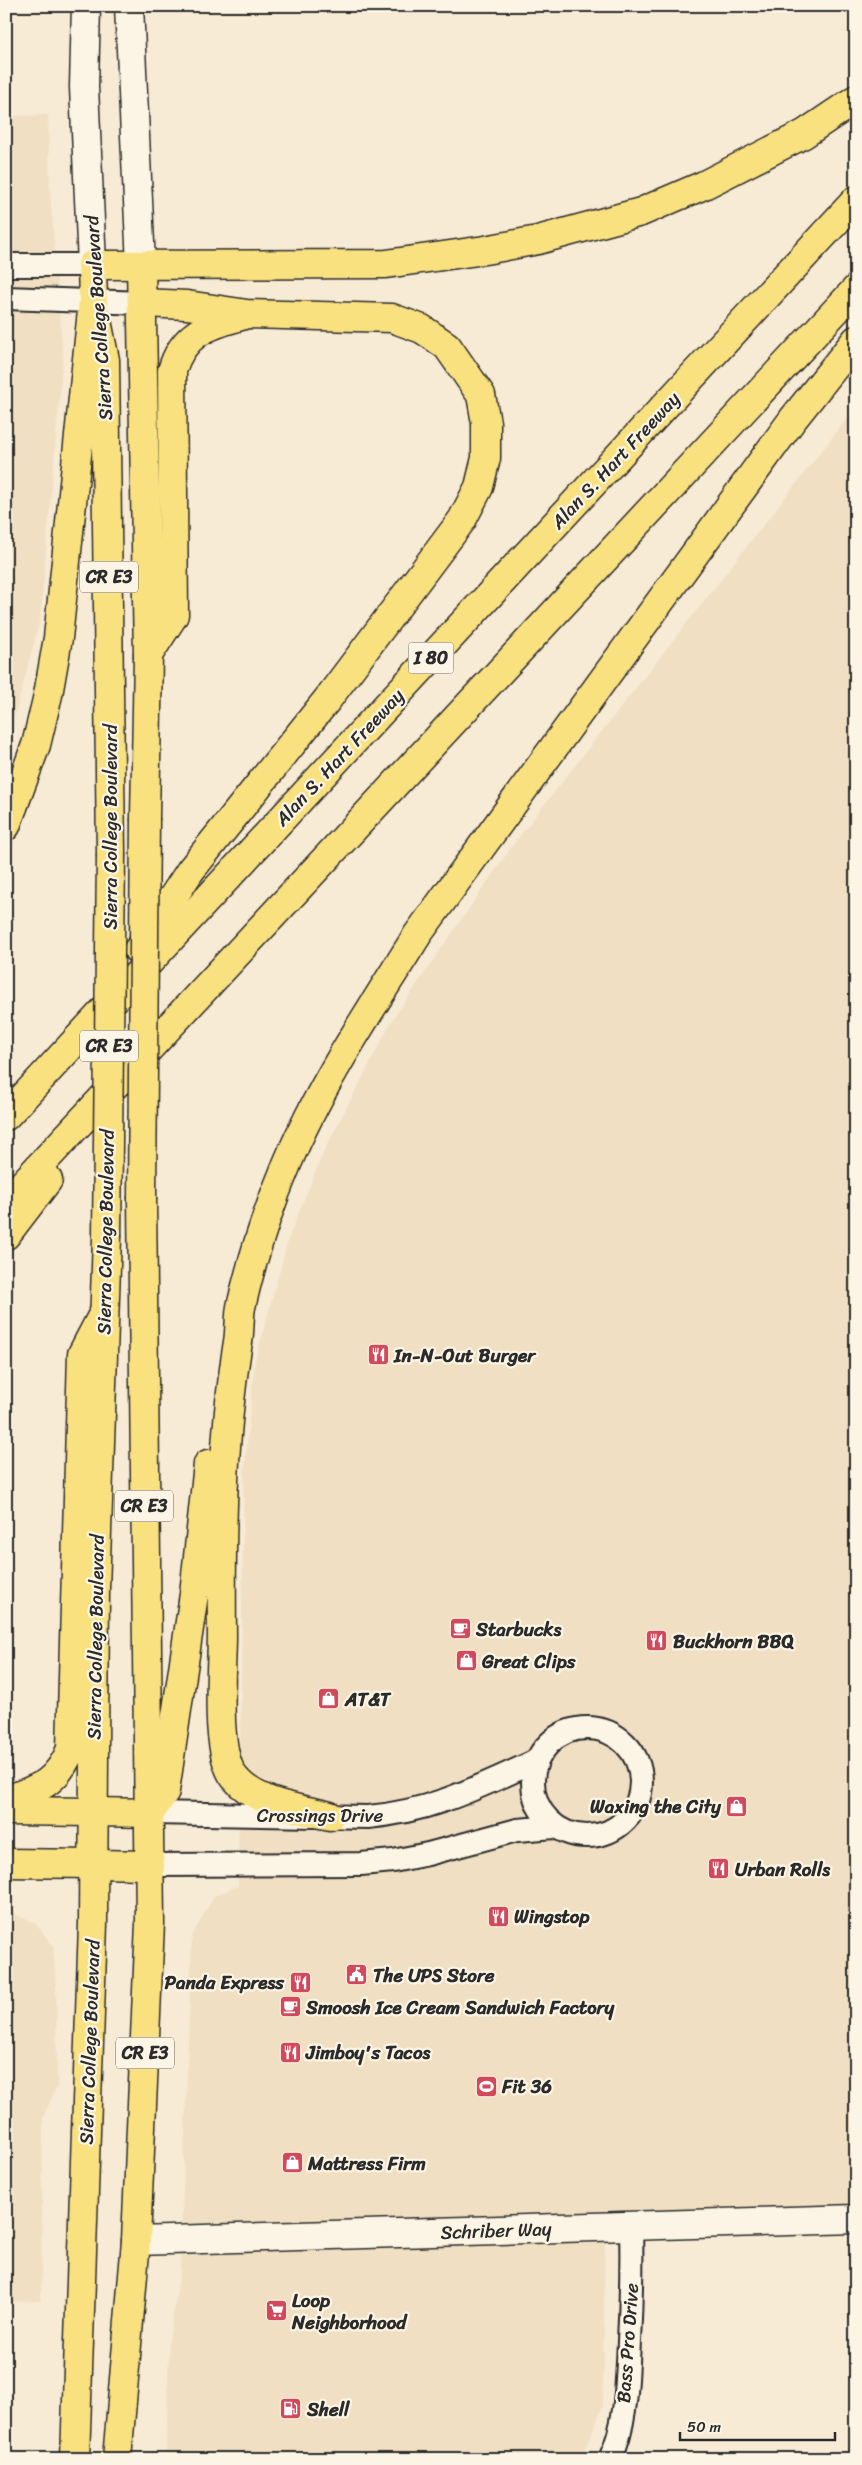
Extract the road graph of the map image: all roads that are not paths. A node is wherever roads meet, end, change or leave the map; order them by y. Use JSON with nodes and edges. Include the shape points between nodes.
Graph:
{"nodes":[{"id":1,"x":86,"y":6,"type":"edge"},
{"id":2,"x":130,"y":6,"type":"edge"},
{"id":3,"x":856,"y":99,"type":"edge"},
{"id":4,"x":856,"y":200,"type":"edge"},
{"id":5,"x":6,"y":265,"type":"edge"},
{"id":6,"x":92,"y":265,"type":"junction"},
{"id":7,"x":141,"y":265,"type":"junction"},
{"id":8,"x":856,"y":289,"type":"edge"},
{"id":9,"x":6,"y":298,"type":"edge"},
{"id":10,"x":94,"y":301,"type":"junction"},
{"id":11,"x":143,"y":303,"type":"junction"},
{"id":12,"x":247,"y":314,"type":"junction"},
{"id":13,"x":856,"y":340,"type":"edge"},
{"id":14,"x":148,"y":655,"type":"junction"},
{"id":15,"x":6,"y":826,"type":"edge"},
{"id":16,"x":86,"y":1029,"type":"junction"},
{"id":17,"x":143,"y":1056,"type":"junction"},
{"id":18,"x":6,"y":1116,"type":"edge"},
{"id":19,"x":6,"y":1202,"type":"edge"},
{"id":20,"x":6,"y":1235,"type":"edge"},
{"id":21,"x":241,"y":1310,"type":"junction"},
{"id":22,"x":103,"y":1314,"type":"junction"},
{"id":23,"x":536,"y":1761,"type":"junction"},
{"id":24,"x":6,"y":1800,"type":"edge"},
{"id":25,"x":6,"y":1811,"type":"edge"},
{"id":26,"x":94,"y":1812,"type":"junction"},
{"id":27,"x":150,"y":1813,"type":"junction"},
{"id":28,"x":330,"y":1816,"type":"junction"},
{"id":29,"x":554,"y":1827,"type":"junction"},
{"id":30,"x":6,"y":1863,"type":"edge"},
{"id":31,"x":94,"y":1864,"type":"junction"},
{"id":32,"x":150,"y":1865,"type":"junction"},
{"id":33,"x":856,"y":2219,"type":"edge"},
{"id":34,"x":631,"y":2226,"type":"junction"},
{"id":35,"x":136,"y":2241,"type":"junction"},
{"id":36,"x":75,"y":2459,"type":"edge"},
{"id":37,"x":117,"y":2459,"type":"edge"},
{"id":38,"x":610,"y":2459,"type":"edge"}],
"edges":[{"from":1,"to":6,"type":"street","name":"Sierra College Boulevard","via":[[84,86]]},
{"from":2,"to":7,"type":"street","name":"Sierra College Boulevard"},
{"from":3,"to":7,"type":"main road","via":[[804,134],[704,185],[641,212],[538,240],[386,264]]},
{"from":4,"to":16,"type":"main road","name":"Alan S. Hart Freeway","number":"I 80"},
{"from":5,"to":6,"type":"street"},
{"from":6,"to":7,"type":"main road"},
{"from":6,"to":10,"type":"main road","name":"Sierra College Boulevard","number":"CR E3"},
{"from":7,"to":11,"type":"main road","name":"Sierra College Boulevard"},
{"from":8,"to":17,"type":"main road"},
{"from":9,"to":10,"type":"street"},
{"from":10,"to":11,"type":"street"},
{"from":10,"to":15,"type":"main road","via":[[58,638],[36,745]]},
{"from":10,"to":22,"type":"main road","name":"Sierra College Boulevard","number":"CR E3","bridge":true,"via":[[105,360],[111,854],[107,1238]]},
{"from":11,"to":12,"type":"main road","via":[[187,305]]},
{"from":11,"to":14,"type":"main road","name":"Sierra College Boulevard"},
{"from":12,"to":14,"type":"main road","via":[[197,332],[174,363],[171,380],[174,615]]},
{"from":12,"to":16,"type":"main road","via":[[392,318],[422,329],[447,346],[481,395],[486,423],[486,458],[479,487],[462,520],[327,700],[190,871]]},
{"from":13,"to":21,"type":"main road","via":[[793,419],[418,934],[361,1024],[287,1164]]},
{"from":14,"to":27,"type":"main road","name":"Sierra College Boulevard","number":"CR E3","bridge":true,"via":[[142,1199]]},
{"from":16,"to":18,"type":"main road","name":"Alan S. Hart Freeway","number":"I 80"},
{"from":17,"to":19,"type":"main road"},
{"from":17,"to":20,"type":"main road"},
{"from":21,"to":27,"type":"main road","via":[[228,1333],[217,1392],[194,1594],[165,1790]]},
{"from":21,"to":28,"type":"main road","via":[[225,1440],[222,1736],[226,1763],[235,1778],[255,1796]]},
{"from":22,"to":24,"type":"main road","via":[[82,1354],[71,1748],[65,1764],[52,1780]]},
{"from":22,"to":26,"type":"main road","name":"Sierra College Boulevard","number":"CR E3","via":[[95,1590]]},
{"from":23,"to":28,"type":"street","name":"Crossings Drive","via":[[441,1803],[400,1814]]},
{"from":23,"to":29,"type":"street","via":[[532,1779],[534,1797],[542,1814]]},
{"from":23,"to":29,"type":"street","via":[[549,1743],[562,1734],[578,1728],[595,1728],[611,1733],[623,1742],[637,1761],[642,1787],[627,1820],[599,1836],[582,1837]]},
{"from":25,"to":26,"type":"main road","name":"Crossings Drive"},
{"from":26,"to":27,"type":"main road","name":"Crossings Drive"},
{"from":26,"to":31,"type":"main road","name":"Sierra College Boulevard","number":"CR E3"},
{"from":27,"to":28,"type":"street","name":"Crossings Drive"},
{"from":27,"to":32,"type":"main road","name":"Sierra College Boulevard","number":"CR E3"},
{"from":29,"to":32,"type":"street","via":[[517,1830],[428,1854],[369,1864]]},
{"from":30,"to":31,"type":"main road"},
{"from":31,"to":32,"type":"main road"},
{"from":31,"to":36,"type":"main road","name":"Sierra College Boulevard","number":"CR E3"},
{"from":32,"to":35,"type":"main road","name":"Sierra College Boulevard","number":"CR E3"},
{"from":33,"to":34,"type":"street","name":"Schriber Way"},
{"from":34,"to":35,"type":"street","name":"Schriber Way"},
{"from":34,"to":38,"type":"street","name":"Bass Pro Drive","via":[[628,2376],[622,2420]]},
{"from":35,"to":37,"type":"main road","name":"Sierra College Boulevard","number":"CR E3"}]}
